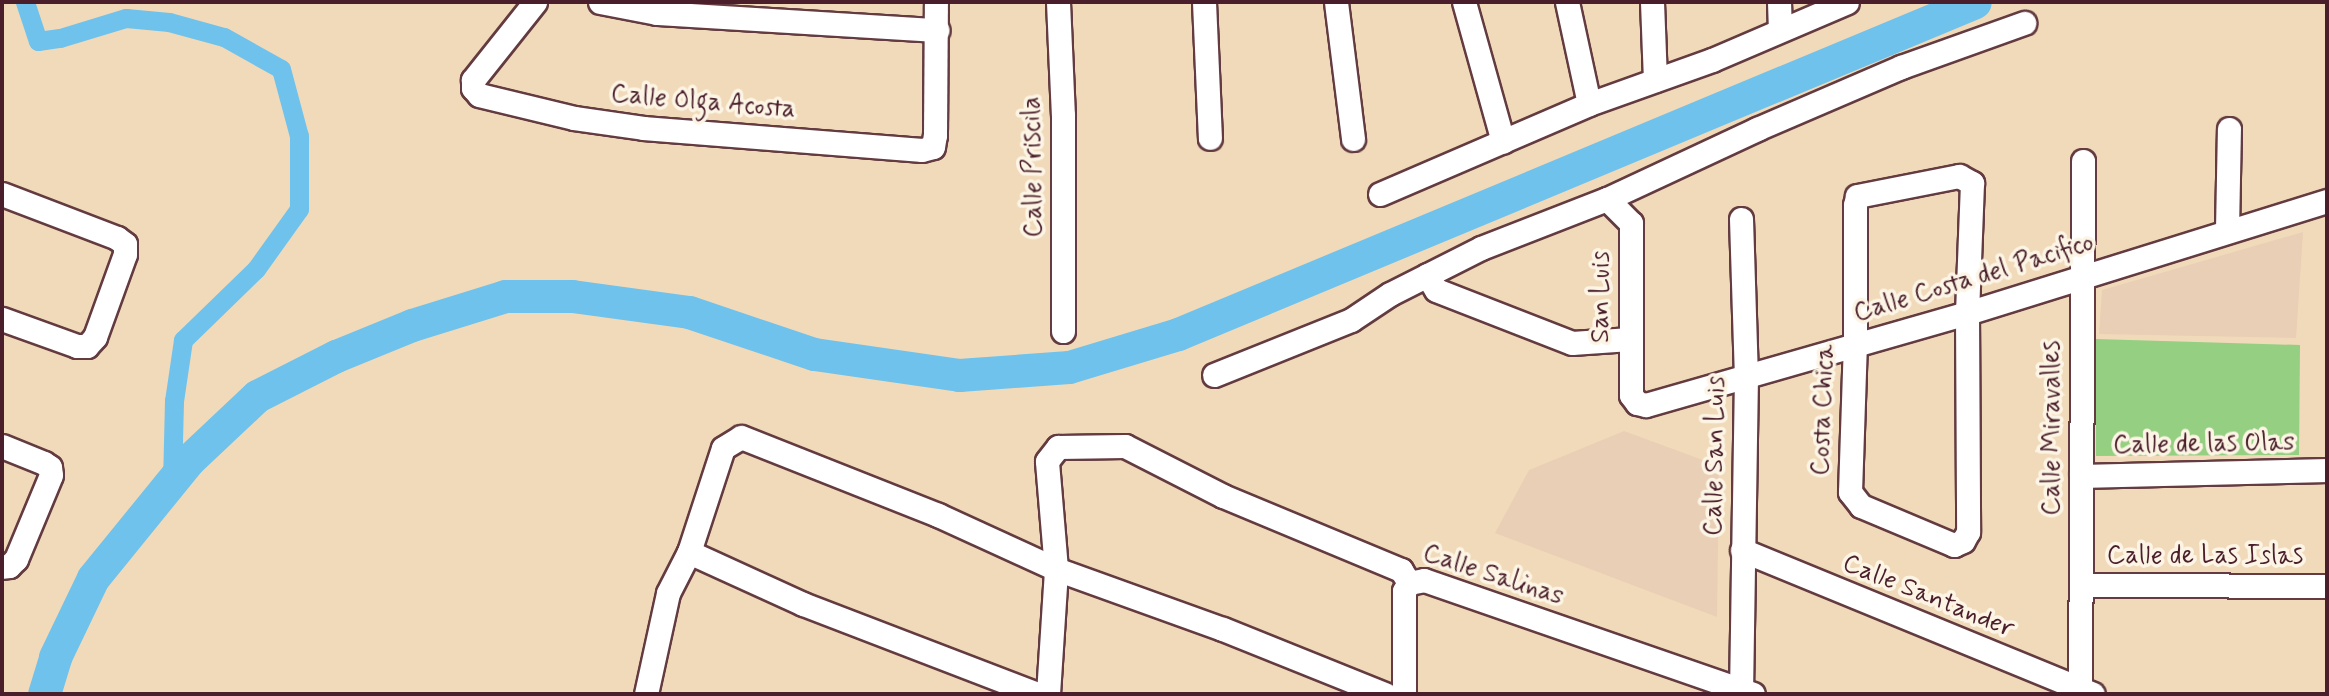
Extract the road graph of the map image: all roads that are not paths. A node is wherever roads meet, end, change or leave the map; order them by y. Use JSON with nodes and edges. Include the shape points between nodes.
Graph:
{"nodes":[{"id":1,"x":535,"y":2,"type":"edge"},
{"id":2,"x":600,"y":2,"type":"edge"},
{"id":3,"x":936,"y":2,"type":"edge"},
{"id":4,"x":1058,"y":2,"type":"edge"},
{"id":5,"x":1204,"y":2,"type":"edge"},
{"id":6,"x":1336,"y":2,"type":"edge"},
{"id":7,"x":1464,"y":2,"type":"edge"},
{"id":8,"x":1567,"y":2,"type":"edge"},
{"id":9,"x":1652,"y":2,"type":"edge"},
{"id":10,"x":1779,"y":2,"type":"edge"},
{"id":11,"x":1847,"y":2,"type":"edge"},
{"id":12,"x":2024,"y":23,"type":"dead end"},
{"id":13,"x":937,"y":30,"type":"junction"},
{"id":14,"x":1780,"y":30,"type":"junction"},
{"id":15,"x":1655,"y":80,"type":"junction"},
{"id":16,"x":1589,"y":104,"type":"junction"},
{"id":17,"x":2229,"y":129,"type":"dead end"},
{"id":18,"x":1210,"y":138,"type":"dead end"},
{"id":19,"x":1353,"y":139,"type":"dead end"},
{"id":20,"x":1503,"y":142,"type":"junction"},
{"id":21,"x":2083,"y":161,"type":"dead end"},
{"id":22,"x":2,"y":194,"type":"edge"},
{"id":23,"x":1380,"y":194,"type":"dead end"},
{"id":24,"x":1607,"y":199,"type":"junction"},
{"id":25,"x":2327,"y":201,"type":"edge"},
{"id":26,"x":1741,"y":219,"type":"dead end"},
{"id":27,"x":2227,"y":230,"type":"junction"},
{"id":28,"x":1427,"y":275,"type":"junction"},
{"id":29,"x":2081,"y":276,"type":"junction"},
{"id":30,"x":1967,"y":313,"type":"junction"},
{"id":31,"x":2,"y":319,"type":"edge"},
{"id":32,"x":1063,"y":331,"type":"dead end"},
{"id":33,"x":1630,"y":339,"type":"junction"},
{"id":34,"x":1855,"y":345,"type":"junction"},
{"id":35,"x":1214,"y":375,"type":"dead end"},
{"id":36,"x":1746,"y":375,"type":"junction"},
{"id":37,"x":1637,"y":403,"type":"joint"},
{"id":38,"x":2,"y":446,"type":"edge"},
{"id":39,"x":2327,"y":470,"type":"edge"},
{"id":40,"x":2081,"y":476,"type":"junction"},
{"id":41,"x":1742,"y":550,"type":"junction"},
{"id":42,"x":689,"y":552,"type":"junction"},
{"id":43,"x":2,"y":567,"type":"edge"},
{"id":44,"x":1056,"y":569,"type":"junction"},
{"id":45,"x":1409,"y":583,"type":"junction"},
{"id":46,"x":2083,"y":585,"type":"junction"},
{"id":47,"x":2327,"y":586,"type":"edge"},
{"id":48,"x":1745,"y":693,"type":"edge"},
{"id":49,"x":2084,"y":693,"type":"edge"},
{"id":50,"x":646,"y":694,"type":"edge"},
{"id":51,"x":1038,"y":694,"type":"edge"},
{"id":52,"x":1048,"y":694,"type":"edge"},
{"id":53,"x":1385,"y":694,"type":"edge"},
{"id":54,"x":1404,"y":694,"type":"edge"}],
"edges":[{"from":1,"to":13,"type":"street","name":"Calle Olga Acosta","via":[[473,80],[479,95],[574,118],[643,128],[922,150],[933,147]]},
{"from":2,"to":13,"type":"street","via":[[657,13]]},
{"from":3,"to":13,"type":"street"},
{"from":4,"to":32,"type":"street","name":"Calle Priscila"},
{"from":5,"to":18,"type":"street"},
{"from":6,"to":19,"type":"street"},
{"from":7,"to":20,"type":"street"},
{"from":8,"to":16,"type":"street"},
{"from":9,"to":15,"type":"street"},
{"from":10,"to":14,"type":"street"},
{"from":11,"to":14,"type":"street"},
{"from":12,"to":24,"type":"street","via":[[1889,72]]},
{"from":14,"to":15,"type":"street"},
{"from":15,"to":16,"type":"street"},
{"from":16,"to":20,"type":"street"},
{"from":17,"to":27,"type":"street"},
{"from":20,"to":23,"type":"street"},
{"from":21,"to":29,"type":"street","name":"Calle Miravalles"},
{"from":22,"to":31,"type":"street","via":[[125,244],[95,337],[87,346]]},
{"from":24,"to":28,"type":"street","via":[[1481,248]]},
{"from":24,"to":33,"type":"street","name":"San Luis","via":[[1630,223]]},
{"from":25,"to":27,"type":"street","name":"Calle Costa del Pacifico"},
{"from":26,"to":36,"type":"street","name":"Calle San Luis"},
{"from":27,"to":29,"type":"street","name":"Calle Costa del Pacifico"},
{"from":28,"to":33,"type":"street","via":[[1436,290],[1572,343]]},
{"from":28,"to":35,"type":"street","via":[[1352,320]]},
{"from":29,"to":30,"type":"street","name":"Calle Costa del Pacifico"},
{"from":29,"to":40,"type":"street","name":"Calle Miravalles"},
{"from":30,"to":34,"type":"street","name":"Calle Costa del Pacifico"},
{"from":30,"to":34,"type":"street","name":"Costa Chica","via":[[1972,183],[1967,177],[1857,196]]},
{"from":30,"to":34,"type":"street","name":"Costa Chica","via":[[1968,532],[1954,545],[1854,500],[1850,492]]},
{"from":33,"to":37,"type":"street","name":"San Luis","via":[[1631,395]]},
{"from":34,"to":36,"type":"street","name":"Calle Costa del Pacifico"},
{"from":36,"to":37,"type":"street","name":"Calle Costa del Pacifico","via":[[1646,405]]},
{"from":36,"to":41,"type":"street","name":"Calle San Luis"},
{"from":38,"to":43,"type":"street","via":[[44,463],[51,475],[16,559]]},
{"from":39,"to":40,"type":"street","name":"Calle de las Olas"},
{"from":40,"to":46,"type":"street","name":"Calle Miravalles"},
{"from":41,"to":48,"type":"street","name":"Calle San Luis"},
{"from":41,"to":49,"type":"street","name":"Calle Santander"},
{"from":42,"to":44,"type":"street","via":[[723,448],[741,437],[938,515]]},
{"from":42,"to":50,"type":"street","via":[[668,593]]},
{"from":42,"to":51,"type":"street","via":[[803,604]]},
{"from":44,"to":45,"type":"street","name":"Calle Salinas","via":[[1047,461],[1058,447],[1125,446],[1223,496],[1401,570]]},
{"from":44,"to":52,"type":"street"},
{"from":44,"to":53,"type":"street"},
{"from":45,"to":48,"type":"street","name":"Calle Salinas","via":[[1424,580]]},
{"from":45,"to":54,"type":"street","via":[[1404,591]]},
{"from":46,"to":47,"type":"street","name":"Calle de Las Islas"},
{"from":46,"to":49,"type":"street","name":"Calle Miravalles"}]}
